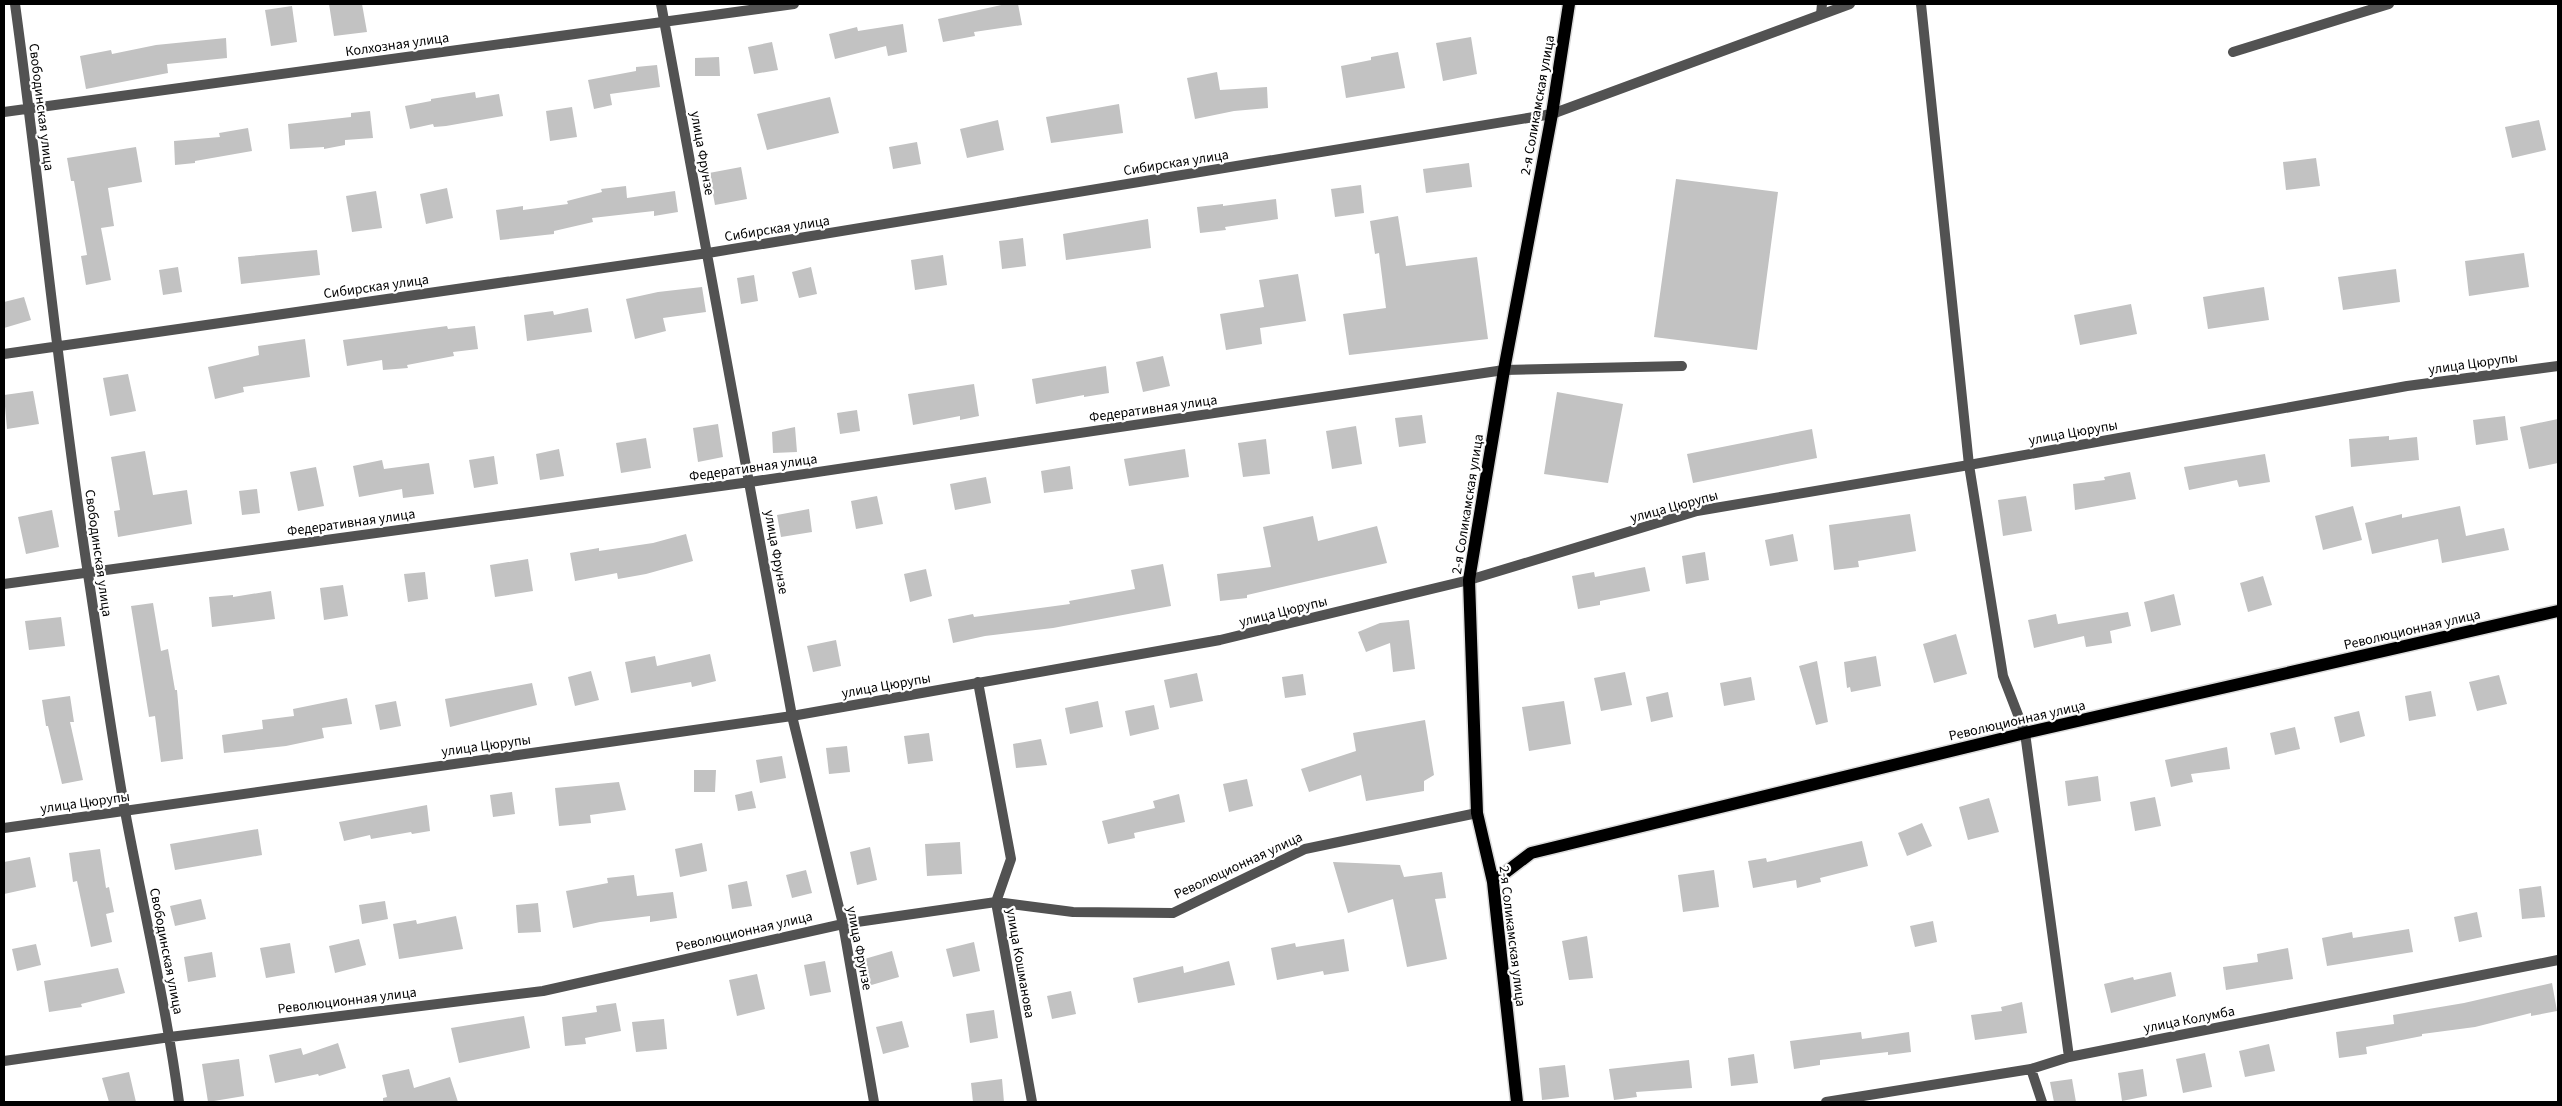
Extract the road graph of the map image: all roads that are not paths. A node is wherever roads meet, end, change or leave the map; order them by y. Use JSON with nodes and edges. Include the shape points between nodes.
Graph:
{"nodes":[{"id":1,"x":15,"y":4,"type":"edge"},
{"id":2,"x":661,"y":4,"type":"edge"},
{"id":3,"x":794,"y":4,"type":"edge"},
{"id":4,"x":1569,"y":4,"type":"edge"},
{"id":5,"x":1850,"y":4,"type":"edge"},
{"id":6,"x":1921,"y":4,"type":"edge"},
{"id":7,"x":2389,"y":4,"type":"edge"},
{"id":8,"x":1822,"y":9,"type":"edge"},
{"id":9,"x":665,"y":22,"type":"junction"},
{"id":10,"x":2233,"y":52,"type":"dead end"},
{"id":11,"x":30,"y":108,"type":"junction"},
{"id":12,"x":4,"y":112,"type":"edge"},
{"id":13,"x":1552,"y":114,"type":"junction"},
{"id":14,"x":708,"y":254,"type":"junction"},
{"id":15,"x":56,"y":345,"type":"junction"},
{"id":16,"x":4,"y":354,"type":"edge"},
{"id":17,"x":1682,"y":366,"type":"dead end"},
{"id":18,"x":2558,"y":366,"type":"edge"},
{"id":19,"x":1504,"y":370,"type":"junction"},
{"id":20,"x":1969,"y":465,"type":"junction"},
{"id":21,"x":750,"y":482,"type":"junction"},
{"id":22,"x":88,"y":572,"type":"junction"},
{"id":23,"x":1470,"y":580,"type":"junction"},
{"id":24,"x":4,"y":584,"type":"edge"},
{"id":25,"x":2558,"y":611,"type":"edge"},
{"id":26,"x":978,"y":682,"type":"junction"},
{"id":27,"x":792,"y":716,"type":"junction"},
{"id":28,"x":2025,"y":733,"type":"junction"},
{"id":29,"x":125,"y":810,"type":"junction"},
{"id":30,"x":1477,"y":814,"type":"junction"},
{"id":31,"x":4,"y":828,"type":"edge"},
{"id":32,"x":1493,"y":882,"type":"junction"},
{"id":33,"x":996,"y":902,"type":"junction"},
{"id":34,"x":842,"y":924,"type":"junction"},
{"id":35,"x":2558,"y":960,"type":"edge"},
{"id":36,"x":170,"y":1037,"type":"junction"},
{"id":37,"x":2070,"y":1057,"type":"junction"},
{"id":38,"x":4,"y":1061,"type":"edge"},
{"id":39,"x":2031,"y":1069,"type":"junction"},
{"id":40,"x":179,"y":1102,"type":"edge"},
{"id":41,"x":874,"y":1102,"type":"edge"},
{"id":42,"x":1032,"y":1102,"type":"edge"},
{"id":43,"x":1517,"y":1102,"type":"edge"},
{"id":44,"x":1826,"y":1102,"type":"edge"},
{"id":45,"x":2042,"y":1102,"type":"edge"}],
"edges":[{"from":1,"to":11,"type":"street","name":"Свободинская улица"},
{"from":2,"to":9,"type":"street","name":"улица Фрунзе"},
{"from":3,"to":9,"type":"street","name":"Колхозная улица"},
{"from":4,"to":13,"type":"main road","name":"2-я Соликамская улица"},
{"from":5,"to":8,"type":"street","name":"Сибирская улица"},
{"from":6,"to":20,"type":"street"},
{"from":7,"to":10,"type":"street"},
{"from":8,"to":13,"type":"street","name":"Сибирская улица"},
{"from":9,"to":11,"type":"street","name":"Колхозная улица"},
{"from":9,"to":14,"type":"street","name":"улица Фрунзе"},
{"from":11,"to":12,"type":"street","name":"Колхозная улица"},
{"from":11,"to":15,"type":"street","name":"Свободинская улица"},
{"from":13,"to":14,"type":"street","name":"Сибирская улица"},
{"from":13,"to":19,"type":"main road","name":"2-я Соликамская улица"},
{"from":14,"to":15,"type":"street","name":"Сибирская улица"},
{"from":14,"to":21,"type":"street","name":"улица Фрунзе"},
{"from":15,"to":16,"type":"street","name":"Сибирская улица"},
{"from":15,"to":22,"type":"street","name":"Свободинская улица"},
{"from":17,"to":19,"type":"street","name":"Федеративная улица"},
{"from":18,"to":20,"type":"street","name":"улица Цюрупы","via":[[2407,386]]},
{"from":19,"to":21,"type":"street","name":"Федеративная улица"},
{"from":19,"to":23,"type":"main road","name":"2-я Соликамская улица"},
{"from":20,"to":23,"type":"street","name":"улица Цюрупы","via":[[1696,511]]},
{"from":20,"to":28,"type":"street","via":[[2003,676]]},
{"from":21,"to":22,"type":"street","name":"Федеративная улица"},
{"from":21,"to":27,"type":"street","name":"улица Фрунзе"},
{"from":22,"to":24,"type":"street","name":"Федеративная улица"},
{"from":22,"to":29,"type":"street","name":"Свободинская улица"},
{"from":23,"to":26,"type":"street","name":"улица Цюрупы","via":[[1220,640]]},
{"from":23,"to":30,"type":"main road","name":"2-я Соликамская улица"},
{"from":25,"to":28,"type":"main road","name":"Революционная улица"},
{"from":26,"to":27,"type":"street","name":"улица Цюрупы"},
{"from":26,"to":33,"type":"street","name":"улица Кошманова","via":[[1011,859]]},
{"from":27,"to":29,"type":"street","name":"улица Цюрупы"},
{"from":27,"to":34,"type":"street","name":"улица Фрунзе"},
{"from":28,"to":32,"type":"main road","name":"Революционная улица","via":[[1531,853]]},
{"from":28,"to":37,"type":"street"},
{"from":29,"to":31,"type":"street","name":"улица Цюрупы"},
{"from":29,"to":36,"type":"street","name":"Свободинская улица"},
{"from":30,"to":32,"type":"main road","name":"2-я Соликамская улица"},
{"from":30,"to":33,"type":"street","name":"Революционная улица","via":[[1305,849],[1172,913],[1073,912]]},
{"from":32,"to":43,"type":"main road","name":"2-я Соликамская улица"},
{"from":33,"to":34,"type":"street","name":"Революционная улица"},
{"from":33,"to":42,"type":"street","name":"улица Кошманова"},
{"from":34,"to":36,"type":"street","name":"Революционная улица","via":[[543,991]]},
{"from":34,"to":41,"type":"street","name":"улица Фрунзе"},
{"from":35,"to":37,"type":"street","name":"улица Колумба"},
{"from":36,"to":38,"type":"street","name":"Революционная улица"},
{"from":36,"to":40,"type":"street","name":"Свободинская улица"},
{"from":37,"to":39,"type":"street","name":"улица Колумба"},
{"from":39,"to":44,"type":"street","name":"улица Колумба"},
{"from":39,"to":45,"type":"street"}]}
